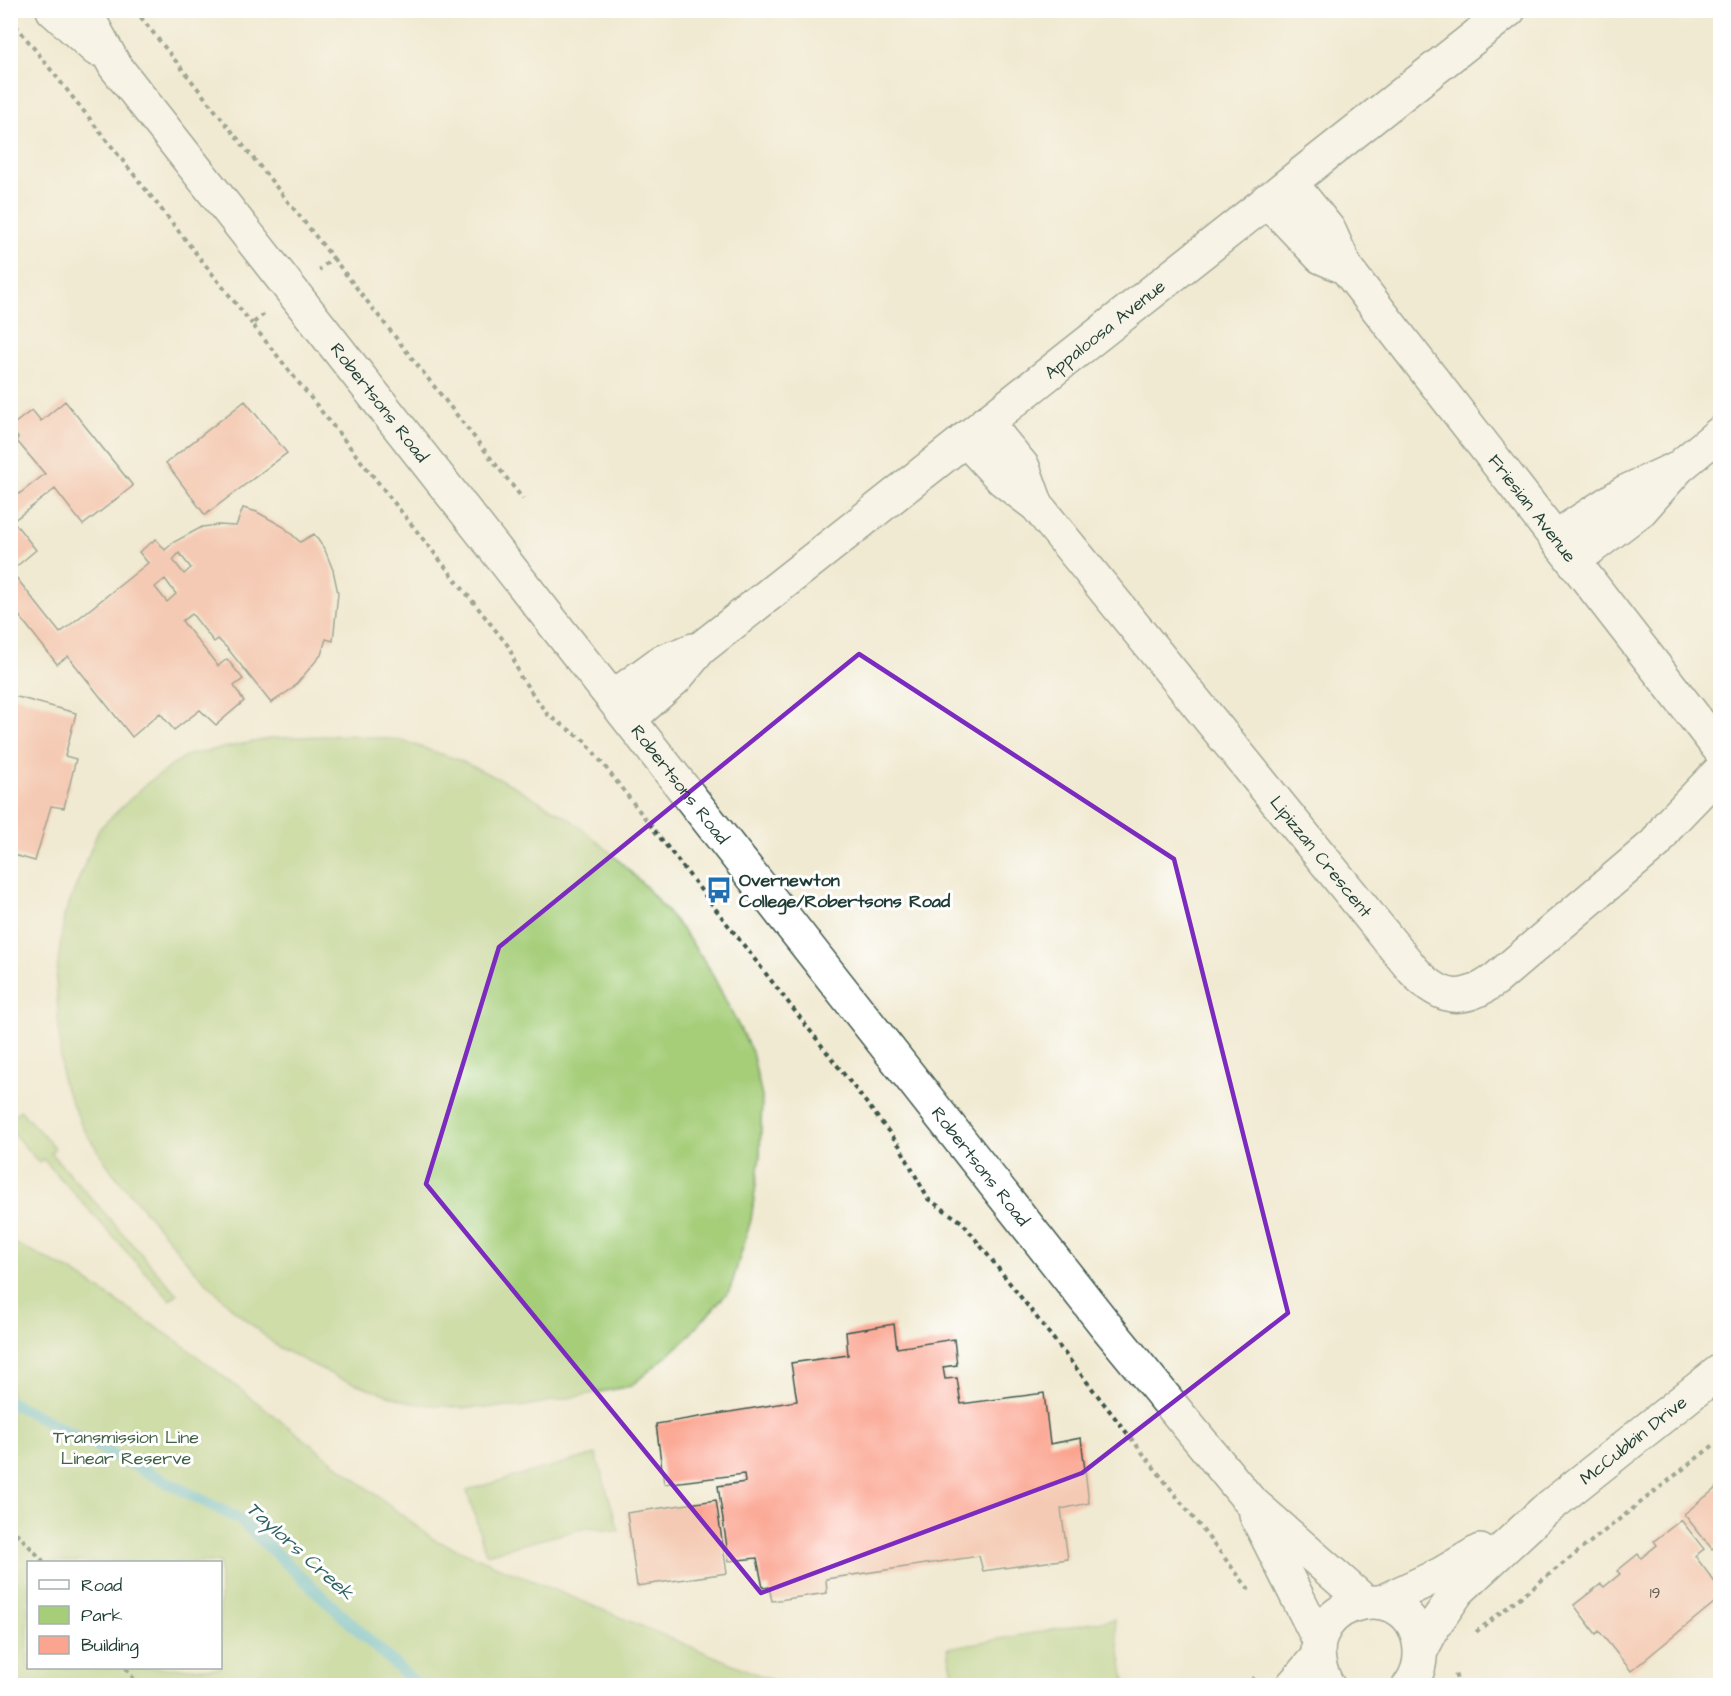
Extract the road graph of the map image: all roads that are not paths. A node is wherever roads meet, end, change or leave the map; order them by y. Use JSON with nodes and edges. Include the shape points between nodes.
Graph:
{"nodes":[{"id":1,"x":53,"y":10,"type":"edge"},
{"id":2,"x":84,"y":10,"type":"edge"},
{"id":3,"x":1509,"y":10,"type":"edge"},
{"id":4,"x":115,"y":66,"type":"junction"},
{"id":5,"x":1279,"y":192,"type":"junction"},
{"id":6,"x":975,"y":430,"type":"junction"},
{"id":7,"x":1720,"y":433,"type":"edge"},
{"id":8,"x":1566,"y":548,"type":"junction"},
{"id":9,"x":622,"y":708,"type":"junction"},
{"id":10,"x":1720,"y":750,"type":"edge"},
{"id":11,"x":1720,"y":771,"type":"edge"},
{"id":12,"x":1720,"y":805,"type":"edge"},
{"id":13,"x":1656,"y":843,"type":"junction"},
{"id":14,"x":1720,"y":1371,"type":"edge"},
{"id":15,"x":1249,"y":1500,"type":"junction"},
{"id":16,"x":1544,"y":1511,"type":"junction"},
{"id":17,"x":1372,"y":1602,"type":"junction"},
{"id":18,"x":1322,"y":1661,"type":"edge"},
{"id":19,"x":1415,"y":1675,"type":"edge"},
{"id":20,"x":1292,"y":1686,"type":"edge"}],
"edges":[{"from":1,"to":4,"type":"street","name":"Robertsons Road"},
{"from":2,"to":4,"type":"street","name":"Robertsons Road"},
{"from":3,"to":5,"type":"street","name":"Appaloosa Avenue"},
{"from":4,"to":9,"type":"street","name":"Robertsons Road"},
{"from":5,"to":6,"type":"street","name":"Appaloosa Avenue"},
{"from":5,"to":8,"type":"street","name":"Friesian Avenue","via":[[1329,230],[1346,268]]},
{"from":6,"to":9,"type":"street","name":"Appaloosa Avenue","via":[[700,649],[661,662]]},
{"from":6,"to":13,"type":"street","name":"Lipizzan Crescent","via":[[1023,467],[1037,506],[1427,986],[1444,994],[1464,996],[1482,990]]},
{"from":7,"to":8,"type":"street","via":[[1678,468],[1641,510]]},
{"from":8,"to":10,"type":"street","name":"Friesian Avenue"},
{"from":9,"to":15,"type":"street","name":"Robertsons Road","via":[[962,1144]]},
{"from":11,"to":13,"type":"street","name":"Lipizzan Crescent"},
{"from":12,"to":13,"type":"street","name":"Lipizzan Crescent","via":[[1693,830]]},
{"from":14,"to":16,"type":"street","name":"McCubbin Drive"},
{"from":15,"to":17,"type":"street","name":"Robertsons Road"},
{"from":15,"to":18,"type":"street","name":"Robertsons Road"},
{"from":16,"to":17,"type":"street","name":"McCubbin Drive","via":[[1441,1574]]},
{"from":16,"to":19,"type":"street","name":"McCubbin Drive","via":[[1458,1591],[1446,1607]]},
{"from":17,"to":18,"type":"street","name":"McCubbin Drive","via":[[1348,1605],[1335,1614],[1325,1626]]},
{"from":17,"to":19,"type":"street","name":"Robertsons Road","via":[[1396,1608],[1418,1634]]},
{"from":18,"to":20,"type":"street"}]}
